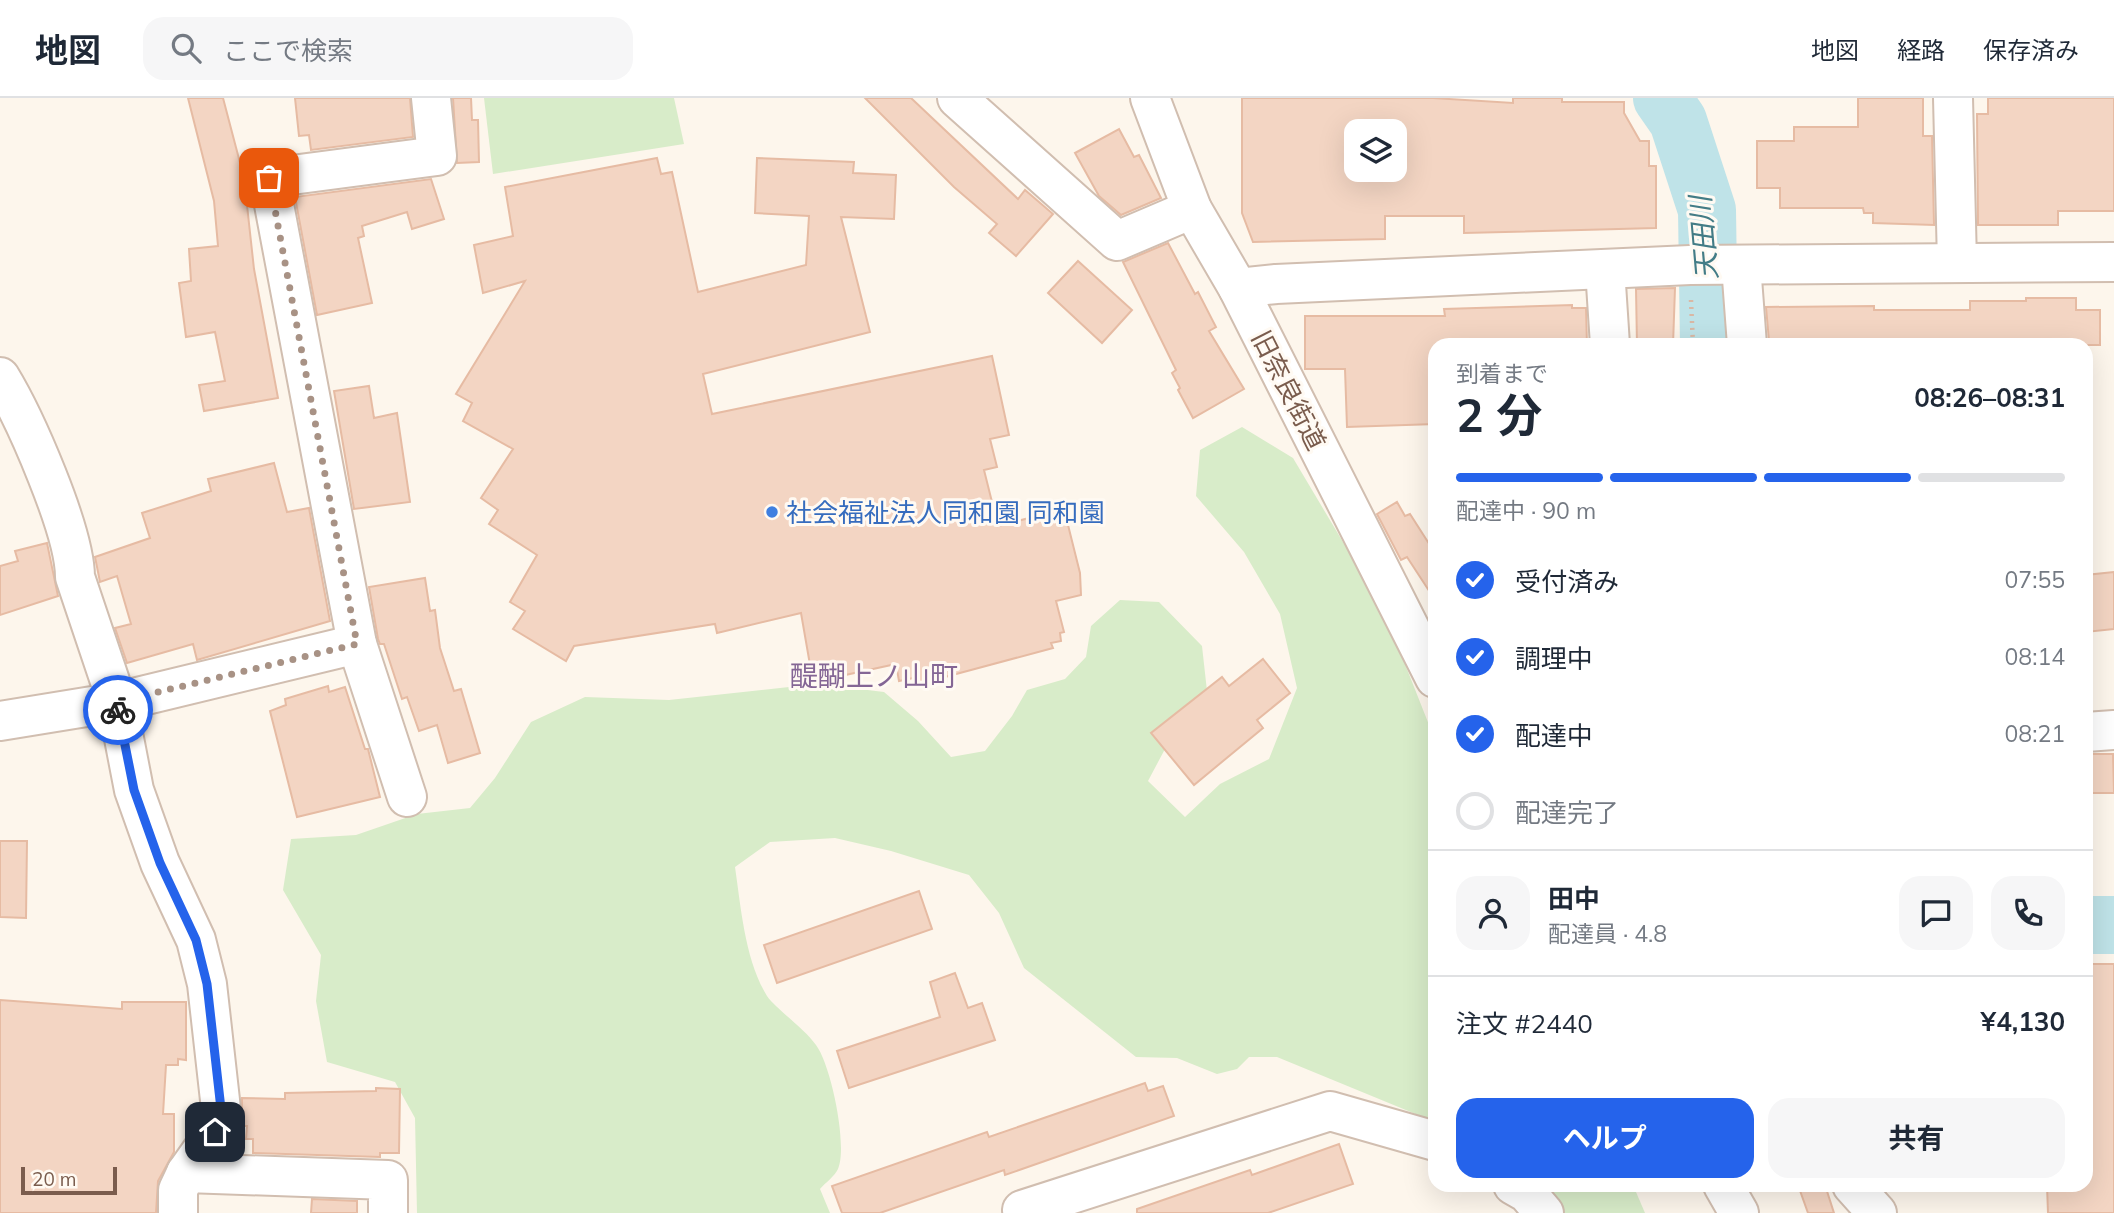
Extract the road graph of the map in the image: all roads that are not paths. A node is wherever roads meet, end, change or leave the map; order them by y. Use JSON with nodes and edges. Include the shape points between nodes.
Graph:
{"nodes":[{"id":1,"x":431,"y":98,"type":"edge"},
{"id":2,"x":957,"y":98,"type":"edge"},
{"id":3,"x":1150,"y":98,"type":"edge"},
{"id":4,"x":1953,"y":98,"type":"edge"},
{"id":5,"x":1192,"y":209,"type":"junction"},
{"id":6,"x":2114,"y":262,"type":"edge"},
{"id":7,"x":1957,"y":263,"type":"junction"},
{"id":8,"x":1741,"y":265,"type":"junction"},
{"id":9,"x":1605,"y":269,"type":"junction"},
{"id":10,"x":1238,"y":288,"type":"junction"},
{"id":11,"x":1609,"y":338,"type":"edge"},
{"id":12,"x":1746,"y":338,"type":"edge"},
{"id":13,"x":0,"y":377,"type":"edge"},
{"id":14,"x":357,"y":644,"type":"junction"},
{"id":15,"x":1428,"y":664,"type":"edge"},
{"id":16,"x":117,"y":702,"type":"junction"},
{"id":17,"x":0,"y":721,"type":"edge"},
{"id":18,"x":2114,"y":730,"type":"edge"},
{"id":19,"x":2093,"y":732,"type":"edge"},
{"id":20,"x":407,"y":797,"type":"dead end"},
{"id":21,"x":1428,"y":1139,"type":"edge"},
{"id":22,"x":186,"y":1173,"type":"junction"},
{"id":23,"x":1525,"y":1192,"type":"edge"},
{"id":24,"x":1727,"y":1192,"type":"edge"},
{"id":25,"x":1858,"y":1192,"type":"edge"},
{"id":26,"x":178,"y":1213,"type":"edge"},
{"id":27,"x":388,"y":1213,"type":"edge"},
{"id":28,"x":1023,"y":1213,"type":"edge"},
{"id":29,"x":1544,"y":1213,"type":"edge"},
{"id":30,"x":1739,"y":1213,"type":"edge"},
{"id":31,"x":1877,"y":1213,"type":"edge"}],
"edges":[{"from":1,"to":14,"type":"street","via":[[437,156],[269,178]]},
{"from":2,"to":5,"type":"street","via":[[1117,241]]},
{"from":3,"to":5,"type":"street","name":"旧奈良街道"},
{"from":4,"to":7,"type":"street"},
{"from":5,"to":10,"type":"street","name":"旧奈良街道"},
{"from":6,"to":7,"type":"street"},
{"from":7,"to":8,"type":"street"},
{"from":8,"to":9,"type":"street"},
{"from":8,"to":12,"type":"street"},
{"from":9,"to":10,"type":"street"},
{"from":9,"to":11,"type":"street"},
{"from":10,"to":15,"type":"street","name":"旧奈良街道"},
{"from":13,"to":16,"type":"street","via":[[54,499]]},
{"from":14,"to":16,"type":"street"},
{"from":14,"to":20,"type":"street"},
{"from":16,"to":17,"type":"street"},
{"from":16,"to":22,"type":"street","via":[[134,790],[160,863],[196,940],[207,984],[221,1109],[215,1132]]},
{"from":18,"to":19,"type":"street"},
{"from":21,"to":28,"type":"street","via":[[1331,1111]]},
{"from":22,"to":26,"type":"street","via":[[178,1190]]},
{"from":22,"to":27,"type":"street","via":[[388,1180]]},
{"from":23,"to":29,"type":"street"},
{"from":24,"to":30,"type":"street"},
{"from":25,"to":31,"type":"street"}]}
